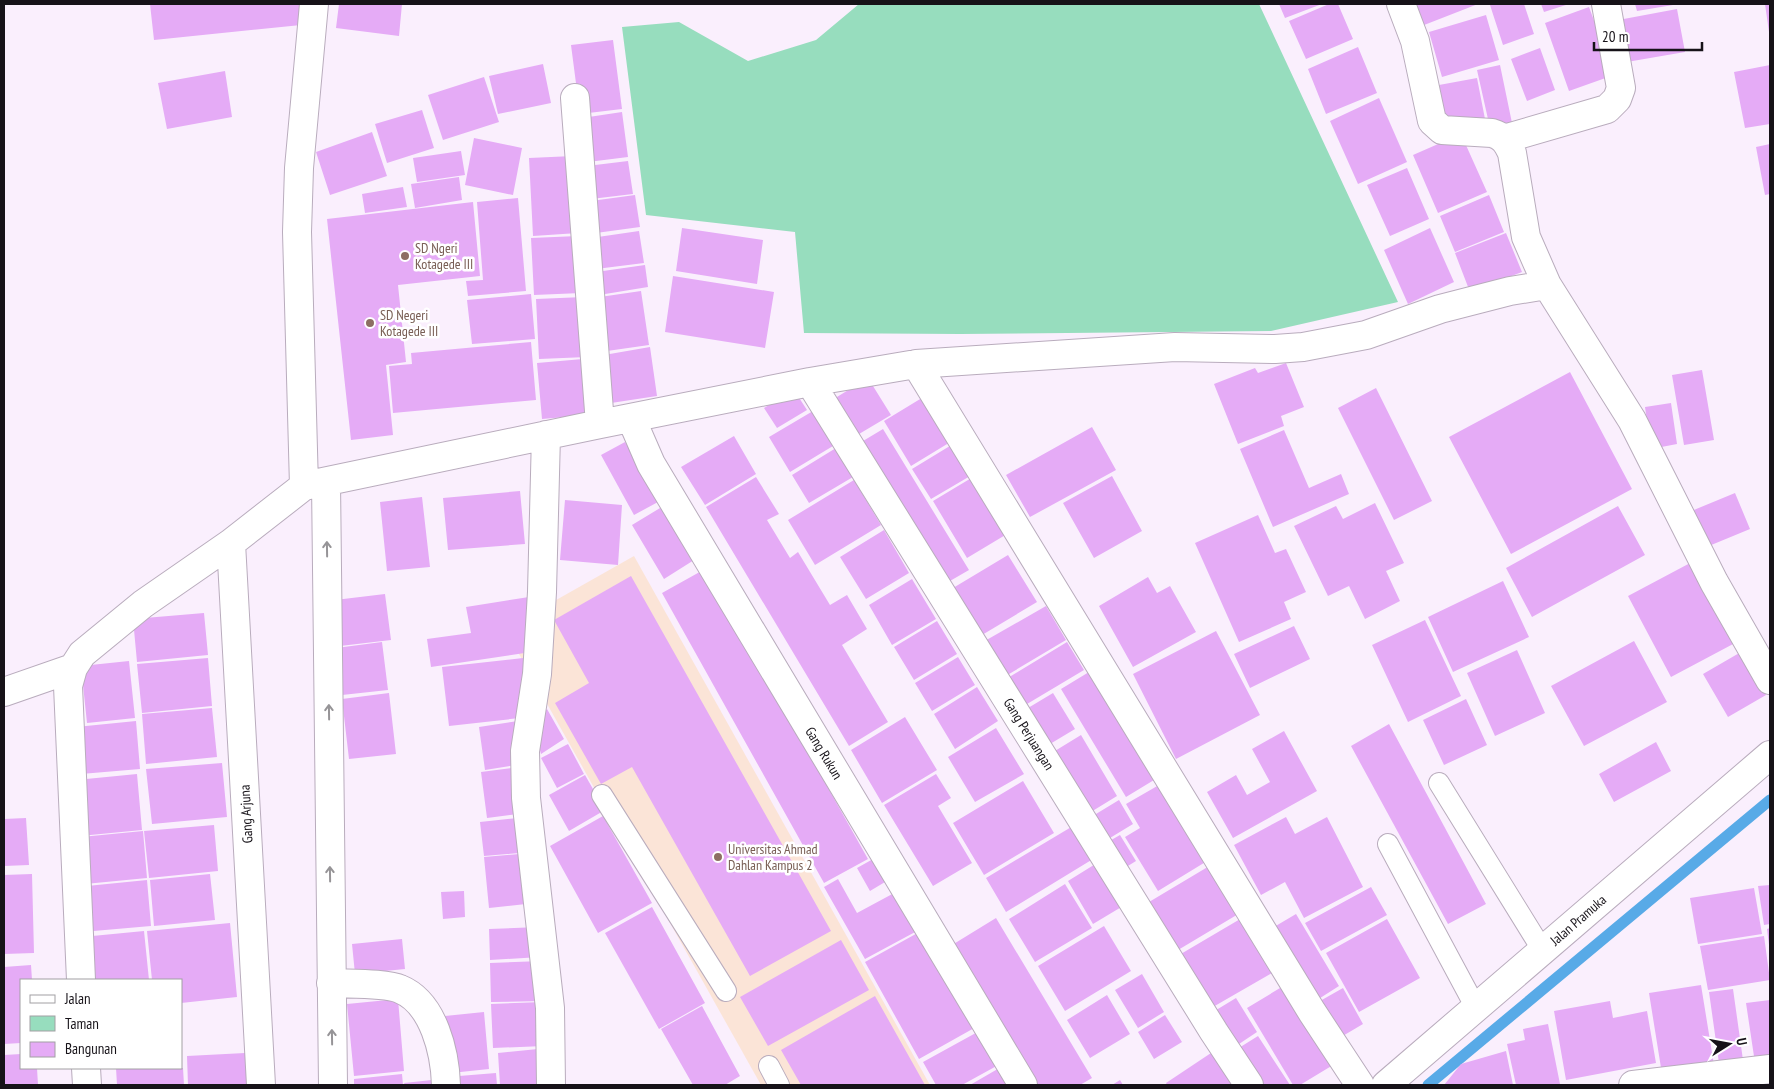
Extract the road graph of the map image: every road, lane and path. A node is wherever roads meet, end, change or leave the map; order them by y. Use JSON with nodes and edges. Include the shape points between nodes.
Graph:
{"nodes":[{"id":1,"x":314,"y":4,"type":"edge"},
{"id":2,"x":1401,"y":4,"type":"edge"},
{"id":3,"x":1606,"y":4,"type":"edge"},
{"id":4,"x":574,"y":98,"type":"dead end"},
{"id":5,"x":1504,"y":139,"type":"junction"},
{"id":6,"x":1547,"y":285,"type":"junction"},
{"id":7,"x":916,"y":364,"type":"junction"},
{"id":8,"x":810,"y":382,"type":"junction"},
{"id":9,"x":631,"y":418,"type":"junction"},
{"id":10,"x":600,"y":424,"type":"junction"},
{"id":11,"x":546,"y":435,"type":"junction"},
{"id":12,"x":315,"y":484,"type":"junction"},
{"id":13,"x":231,"y":543,"type":"junction"},
{"id":14,"x":73,"y":668,"type":"junction"},
{"id":15,"x":1770,"y":680,"type":"edge"},
{"id":16,"x":4,"y":692,"type":"edge"},
{"id":17,"x":1770,"y":755,"type":"edge"},
{"id":18,"x":1439,"y":782,"type":"dead end"},
{"id":19,"x":602,"y":796,"type":"dead end"},
{"id":20,"x":1388,"y":844,"type":"dead end"},
{"id":21,"x":1542,"y":951,"type":"junction"},
{"id":22,"x":81,"y":979,"type":"edge"},
{"id":23,"x":332,"y":983,"type":"junction"},
{"id":24,"x":726,"y":991,"type":"dead end"},
{"id":25,"x":1476,"y":1008,"type":"junction"},
{"id":26,"x":769,"y":1066,"type":"dead end"},
{"id":27,"x":86,"y":1069,"type":"edge"},
{"id":28,"x":1770,"y":1069,"type":"edge"},
{"id":29,"x":1724,"y":1080,"type":"edge"},
{"id":30,"x":1391,"y":1084,"type":"edge"},
{"id":31,"x":86,"y":1085,"type":"edge"},
{"id":32,"x":262,"y":1085,"type":"edge"},
{"id":33,"x":332,"y":1085,"type":"edge"},
{"id":34,"x":446,"y":1085,"type":"edge"},
{"id":35,"x":551,"y":1085,"type":"edge"},
{"id":36,"x":780,"y":1085,"type":"edge"},
{"id":37,"x":1023,"y":1085,"type":"edge"},
{"id":38,"x":1249,"y":1085,"type":"edge"},
{"id":39,"x":1360,"y":1085,"type":"edge"},
{"id":40,"x":1634,"y":1085,"type":"edge"}],
"edges":[{"from":1,"to":12,"type":"street","via":[[299,168],[297,232]]},
{"from":2,"to":5,"type":"street","via":[[1415,41],[1435,126],[1442,130],[1492,133]]},
{"from":3,"to":5,"type":"street","via":[[1620,80],[1617,99],[1607,108]]},
{"from":4,"to":10,"type":"street"},
{"from":5,"to":6,"type":"street","via":[[1512,152],[1526,237]]},
{"from":6,"to":7,"type":"street","via":[[1440,309],[1366,335],[1303,346],[1275,349],[1175,347]]},
{"from":6,"to":15,"type":"street","via":[[1632,420],[1714,582]]},
{"from":7,"to":8,"type":"street"},
{"from":7,"to":39,"type":"street","via":[[1312,1012]]},
{"from":8,"to":9,"type":"street"},
{"from":8,"to":38,"type":"street","name":"Gang Perjuangan"},
{"from":9,"to":10,"type":"street"},
{"from":9,"to":37,"type":"street","name":"Gang Rukun","via":[[650,464]]},
{"from":10,"to":11,"type":"street"},
{"from":11,"to":12,"type":"street"},
{"from":11,"to":35,"type":"street","via":[[537,674],[525,751],[526,798],[550,1008]]},
{"from":12,"to":13,"type":"street"},
{"from":23,"to":12,"type":"street","one_way":true},
{"from":13,"to":14,"type":"street","via":[[144,604],[82,654]]},
{"from":13,"to":32,"type":"street","name":"Gang Arjuna"},
{"from":14,"to":16,"type":"street"},
{"from":14,"to":22,"type":"street","via":[[68,686]]},
{"from":17,"to":21,"type":"street","name":"Jalan Pramuka"},
{"from":18,"to":21,"type":"lane"},
{"from":19,"to":24,"type":"lane"},
{"from":20,"to":25,"type":"lane"},
{"from":21,"to":25,"type":"street","name":"Jalan Pramuka"},
{"from":33,"to":23,"type":"street","one_way":true},
{"from":23,"to":34,"type":"street","via":[[399,988],[409,994],[420,1004],[434,1026],[444,1060]]},
{"from":25,"to":30,"type":"street","name":"Jalan Pramuka"},
{"from":26,"to":36,"type":"lane"},
{"from":27,"to":31,"type":"street"},
{"from":28,"to":29,"type":"street"},
{"from":29,"to":40,"type":"street"}]}
